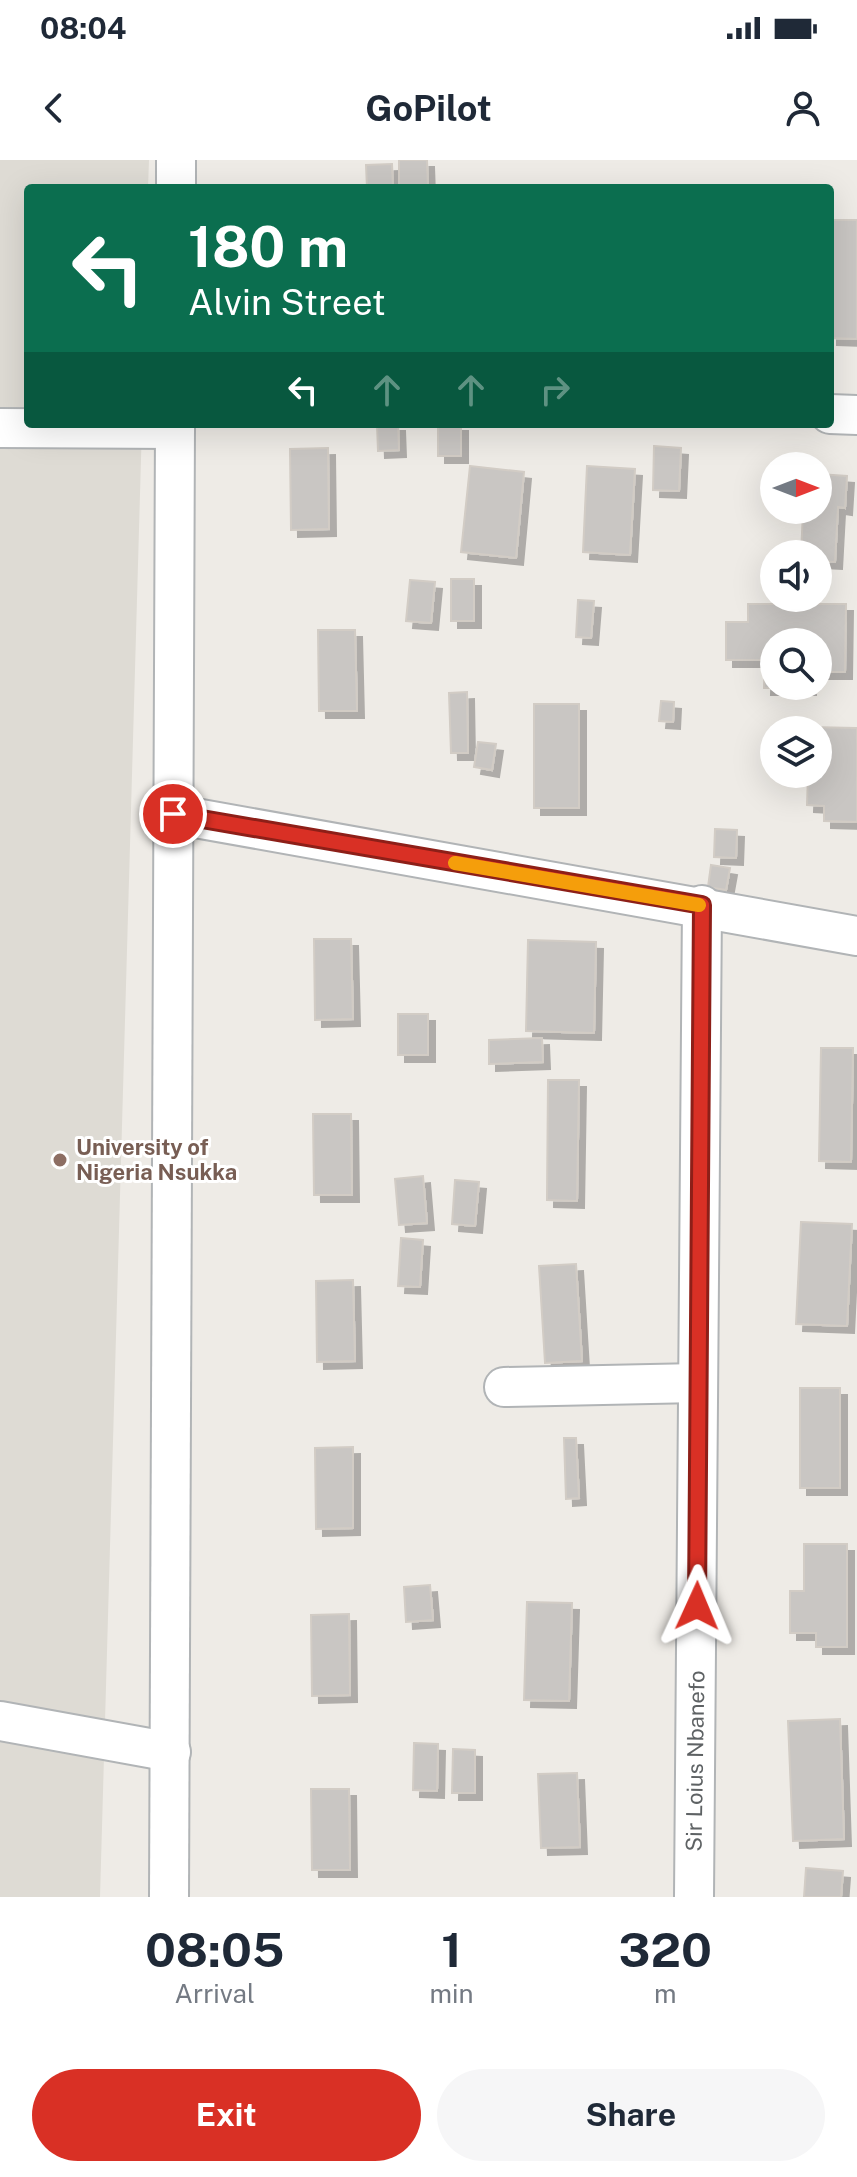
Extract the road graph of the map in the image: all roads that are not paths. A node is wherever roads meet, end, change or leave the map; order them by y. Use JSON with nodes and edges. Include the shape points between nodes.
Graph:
{"nodes":[{"id":1,"x":176,"y":160,"type":"edge"},
{"id":2,"x":176,"y":184,"type":"edge"},
{"id":3,"x":834,"y":414,"type":"edge"},
{"id":4,"x":857,"y":415,"type":"edge"},
{"id":5,"x":0,"y":428,"type":"edge"},
{"id":6,"x":24,"y":428,"type":"edge"},
{"id":7,"x":175,"y":428,"type":"edge"},
{"id":8,"x":173,"y":814,"type":"junction"},
{"id":9,"x":702,"y":905,"type":"junction"},
{"id":10,"x":857,"y":936,"type":"edge"},
{"id":11,"x":698,"y":1383,"type":"junction"},
{"id":12,"x":504,"y":1387,"type":"dead end"},
{"id":13,"x":0,"y":1721,"type":"edge"},
{"id":14,"x":171,"y":1752,"type":"junction"},
{"id":15,"x":169,"y":1897,"type":"edge"},
{"id":16,"x":694,"y":1897,"type":"edge"}],
"edges":[{"from":1,"to":2,"type":"street"},
{"from":3,"to":4,"type":"street"},
{"from":5,"to":6,"type":"street"},
{"from":7,"to":8,"type":"street"},
{"from":8,"to":9,"type":"street"},
{"from":8,"to":14,"type":"street"},
{"from":9,"to":10,"type":"street"},
{"from":9,"to":11,"type":"street","name":"Sir Loius Nbanefo"},
{"from":11,"to":12,"type":"street"},
{"from":11,"to":16,"type":"street","name":"Sir Loius Nbanefo"},
{"from":13,"to":14,"type":"street"},
{"from":14,"to":15,"type":"street"}]}
